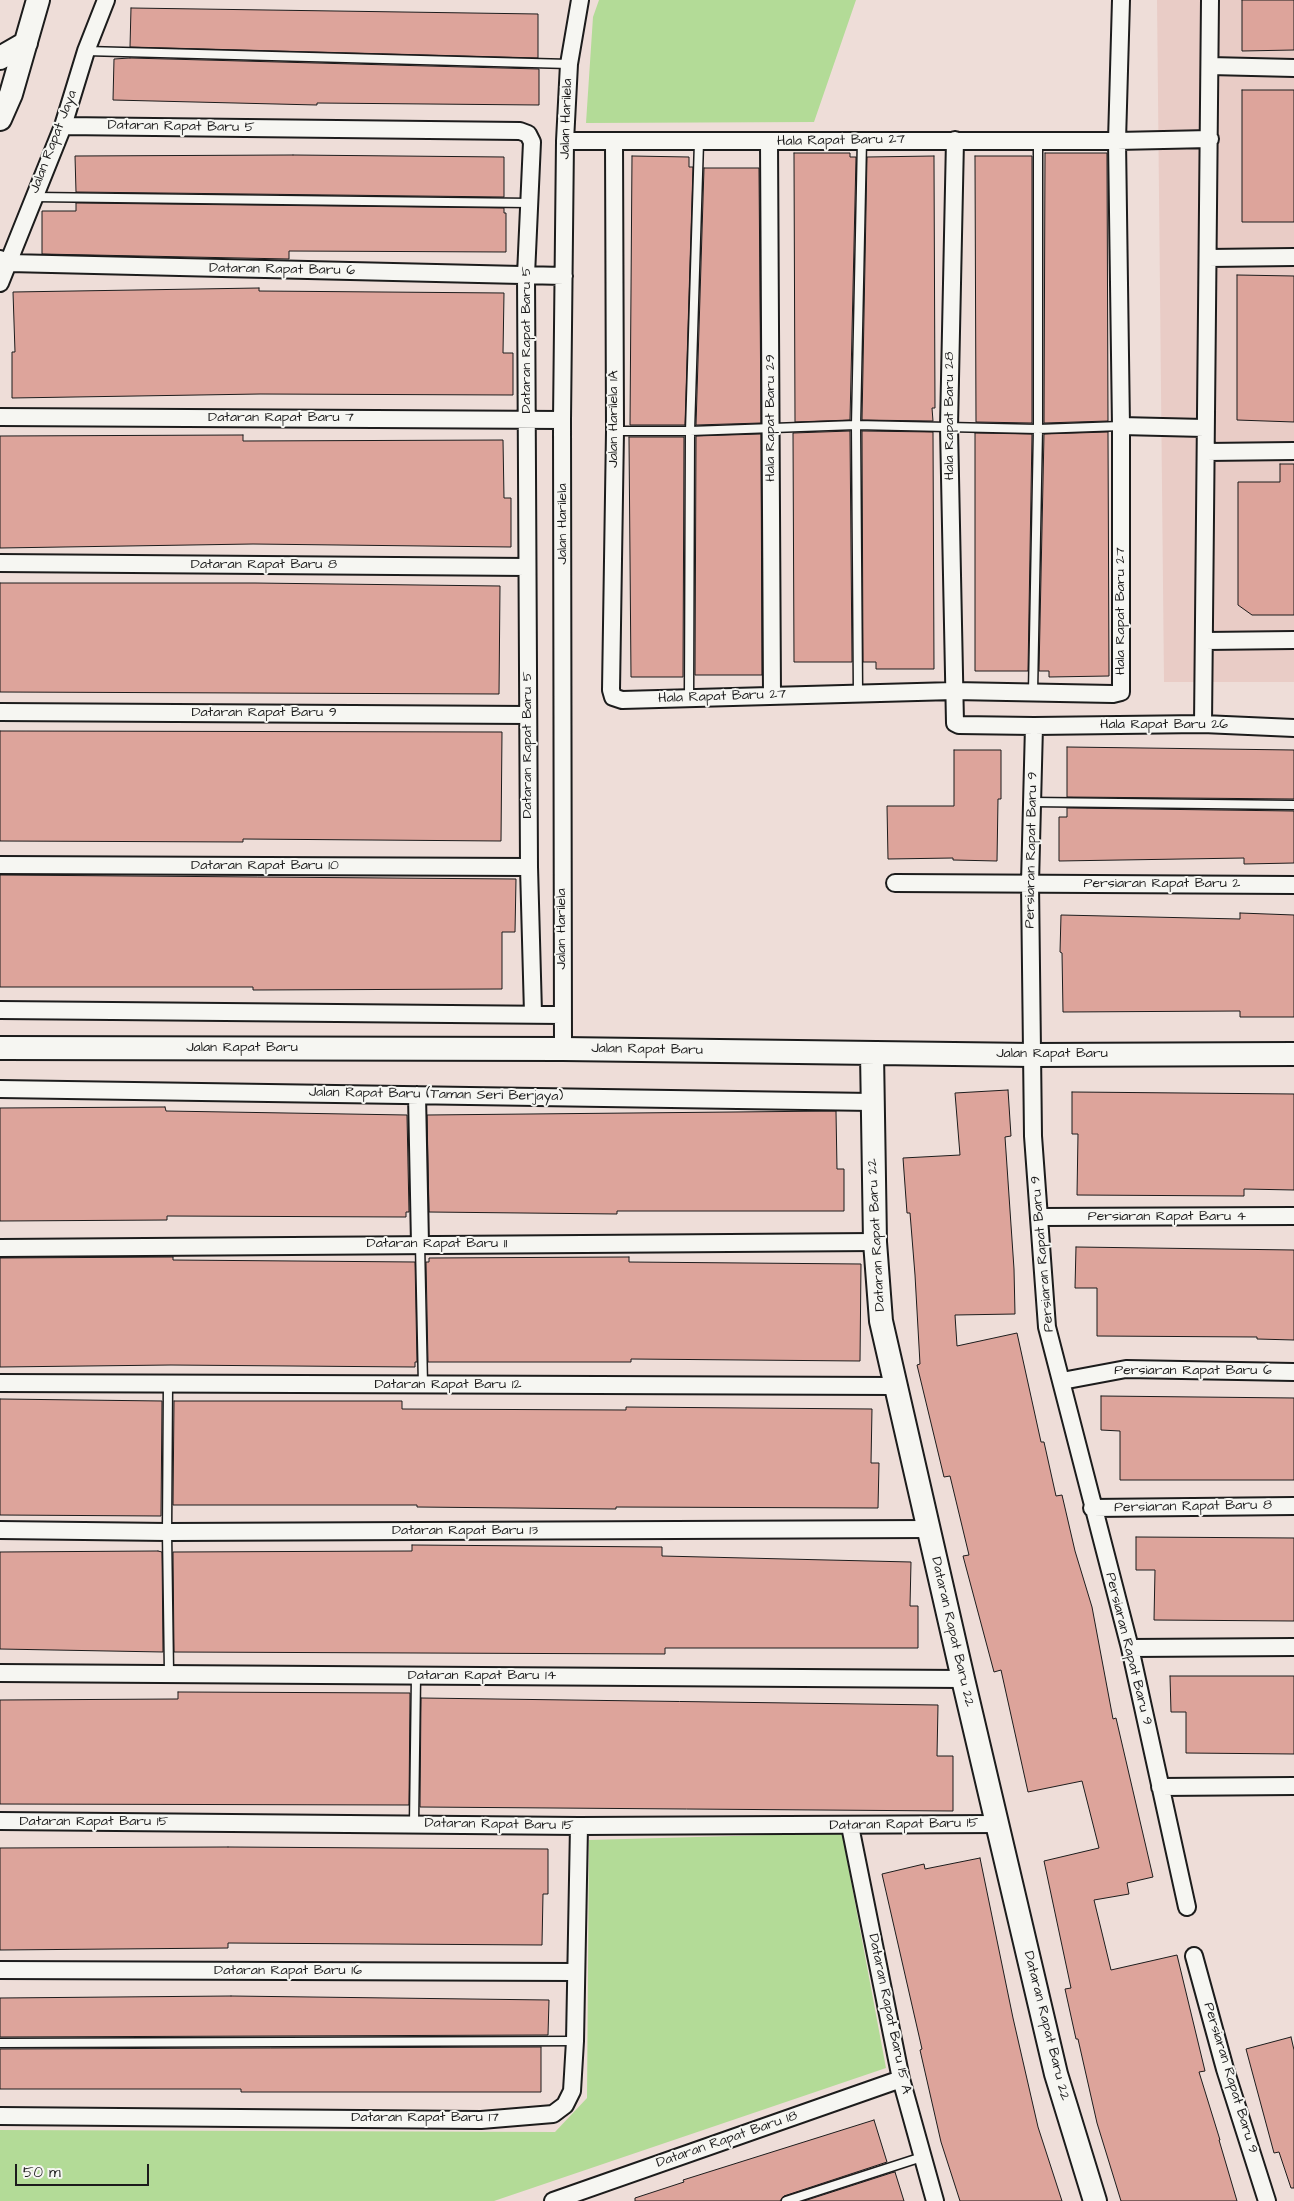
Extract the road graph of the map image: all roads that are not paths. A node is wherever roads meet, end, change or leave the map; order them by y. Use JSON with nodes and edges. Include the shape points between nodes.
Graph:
{"nodes":[{"id":1,"x":38,"y":0,"type":"edge"},
{"id":2,"x":106,"y":0,"type":"edge"},
{"id":3,"x":580,"y":0,"type":"edge"},
{"id":4,"x":1121,"y":0,"type":"edge"},
{"id":5,"x":1210,"y":0,"type":"edge"},
{"id":6,"x":26,"y":43,"type":"junction"},
{"id":7,"x":86,"y":51,"type":"junction"},
{"id":8,"x":0,"y":58,"type":"edge"},
{"id":9,"x":569,"y":64,"type":"junction"},
{"id":10,"x":1210,"y":66,"type":"junction"},
{"id":11,"x":1294,"y":68,"type":"edge"},
{"id":12,"x":5,"y":91,"type":"edge"},
{"id":13,"x":0,"y":119,"type":"edge"},
{"id":14,"x":63,"y":126,"type":"junction"},
{"id":15,"x":1210,"y":139,"type":"junction"},
{"id":16,"x":862,"y":140,"type":"junction"},
{"id":17,"x":955,"y":140,"type":"junction"},
{"id":18,"x":1038,"y":140,"type":"junction"},
{"id":19,"x":565,"y":141,"type":"junction"},
{"id":20,"x":614,"y":141,"type":"junction"},
{"id":21,"x":1117,"y":141,"type":"junction"},
{"id":22,"x":699,"y":142,"type":"junction"},
{"id":23,"x":769,"y":142,"type":"junction"},
{"id":24,"x":34,"y":197,"type":"junction"},
{"id":25,"x":529,"y":203,"type":"junction"},
{"id":26,"x":1294,"y":257,"type":"edge"},
{"id":27,"x":1208,"y":258,"type":"junction"},
{"id":28,"x":4,"y":261,"type":"edge"},
{"id":29,"x":526,"y":275,"type":"junction"},
{"id":30,"x":564,"y":276,"type":"junction"},
{"id":31,"x":0,"y":283,"type":"edge"},
{"id":32,"x":0,"y":417,"type":"edge"},
{"id":33,"x":528,"y":419,"type":"junction"},
{"id":34,"x":562,"y":420,"type":"junction"},
{"id":35,"x":856,"y":424,"type":"junction"},
{"id":36,"x":1122,"y":426,"type":"junction"},
{"id":37,"x":771,"y":427,"type":"junction"},
{"id":38,"x":949,"y":427,"type":"junction"},
{"id":39,"x":1204,"y":428,"type":"junction"},
{"id":40,"x":1038,"y":429,"type":"junction"},
{"id":41,"x":615,"y":431,"type":"junction"},
{"id":42,"x":690,"y":431,"type":"junction"},
{"id":43,"x":1294,"y":451,"type":"edge"},
{"id":44,"x":1206,"y":452,"type":"junction"},
{"id":45,"x":0,"y":563,"type":"edge"},
{"id":46,"x":527,"y":567,"type":"junction"},
{"id":47,"x":1294,"y":640,"type":"edge"},
{"id":48,"x":1205,"y":641,"type":"junction"},
{"id":49,"x":954,"y":691,"type":"junction"},
{"id":50,"x":1033,"y":692,"type":"junction"},
{"id":51,"x":858,"y":693,"type":"junction"},
{"id":52,"x":772,"y":695,"type":"junction"},
{"id":53,"x":612,"y":697,"type":"joint"},
{"id":54,"x":688,"y":697,"type":"junction"},
{"id":55,"x":0,"y":712,"type":"edge"},
{"id":56,"x":528,"y":715,"type":"junction"},
{"id":57,"x":1203,"y":724,"type":"junction"},
{"id":58,"x":1034,"y":726,"type":"junction"},
{"id":59,"x":1294,"y":728,"type":"edge"},
{"id":60,"x":1032,"y":802,"type":"junction"},
{"id":61,"x":1294,"y":805,"type":"edge"},
{"id":62,"x":0,"y":865,"type":"edge"},
{"id":63,"x":529,"y":867,"type":"junction"},
{"id":64,"x":895,"y":883,"type":"dead end"},
{"id":65,"x":1030,"y":883,"type":"junction"},
{"id":66,"x":1294,"y":885,"type":"edge"},
{"id":67,"x":0,"y":1010,"type":"edge"},
{"id":68,"x":533,"y":1013,"type":"junction"},
{"id":69,"x":562,"y":1015,"type":"junction"},
{"id":70,"x":0,"y":1048,"type":"edge"},
{"id":71,"x":562,"y":1049,"type":"junction"},
{"id":72,"x":872,"y":1053,"type":"junction"},
{"id":73,"x":1294,"y":1054,"type":"edge"},
{"id":74,"x":1032,"y":1055,"type":"junction"},
{"id":75,"x":0,"y":1089,"type":"edge"},
{"id":76,"x":417,"y":1095,"type":"junction"},
{"id":77,"x":872,"y":1102,"type":"junction"},
{"id":78,"x":1294,"y":1216,"type":"edge"},
{"id":79,"x":1040,"y":1217,"type":"junction"},
{"id":80,"x":875,"y":1242,"type":"junction"},
{"id":81,"x":420,"y":1244,"type":"junction"},
{"id":82,"x":0,"y":1248,"type":"edge"},
{"id":83,"x":1294,"y":1372,"type":"edge"},
{"id":84,"x":1062,"y":1381,"type":"junction"},
{"id":85,"x":0,"y":1383,"type":"edge"},
{"id":86,"x":168,"y":1384,"type":"junction"},
{"id":87,"x":423,"y":1385,"type":"junction"},
{"id":88,"x":895,"y":1386,"type":"junction"},
{"id":89,"x":1294,"y":1506,"type":"edge"},
{"id":90,"x":1092,"y":1508,"type":"junction"},
{"id":91,"x":929,"y":1529,"type":"junction"},
{"id":92,"x":0,"y":1530,"type":"edge"},
{"id":93,"x":167,"y":1532,"type":"junction"},
{"id":94,"x":1294,"y":1647,"type":"edge"},
{"id":95,"x":1130,"y":1648,"type":"junction"},
{"id":96,"x":0,"y":1673,"type":"edge"},
{"id":97,"x":169,"y":1673,"type":"junction"},
{"id":98,"x":416,"y":1676,"type":"junction"},
{"id":99,"x":963,"y":1679,"type":"junction"},
{"id":100,"x":1294,"y":1786,"type":"edge"},
{"id":101,"x":1160,"y":1787,"type":"junction"},
{"id":102,"x":0,"y":1821,"type":"edge"},
{"id":103,"x":414,"y":1824,"type":"junction"},
{"id":104,"x":997,"y":1824,"type":"junction"},
{"id":105,"x":579,"y":1826,"type":"junction"},
{"id":106,"x":850,"y":1826,"type":"junction"},
{"id":107,"x":1187,"y":1908,"type":"dead end"},
{"id":108,"x":1194,"y":1956,"type":"dead end"},
{"id":109,"x":0,"y":1970,"type":"edge"},
{"id":110,"x":576,"y":1972,"type":"junction"},
{"id":111,"x":575,"y":2040,"type":"junction"},
{"id":112,"x":0,"y":2043,"type":"edge"},
{"id":113,"x":901,"y":2079,"type":"junction"},
{"id":114,"x":0,"y":2116,"type":"edge"},
{"id":115,"x":922,"y":2157,"type":"junction"},
{"id":116,"x":553,"y":2201,"type":"edge"},
{"id":117,"x":786,"y":2201,"type":"edge"},
{"id":118,"x":935,"y":2201,"type":"edge"},
{"id":119,"x":1095,"y":2201,"type":"edge"},
{"id":120,"x":1267,"y":2201,"type":"edge"}],
"edges":[{"from":1,"to":6,"type":"street"},
{"from":2,"to":7,"type":"street","name":"Jalan Rapat Jaya"},
{"from":3,"to":9,"type":"street","name":"Jalan Harilela"},
{"from":4,"to":21,"type":"street"},
{"from":5,"to":10,"type":"street"},
{"from":6,"to":8,"type":"street"},
{"from":6,"to":12,"type":"street"},
{"from":7,"to":9,"type":"lane"},
{"from":7,"to":14,"type":"street","name":"Jalan Rapat Jaya"},
{"from":9,"to":19,"type":"street","name":"Jalan Harilela"},
{"from":10,"to":11,"type":"street"},
{"from":10,"to":15,"type":"street"},
{"from":12,"to":13,"type":"street"},
{"from":14,"to":24,"type":"street","name":"Jalan Rapat Jaya"},
{"from":14,"to":25,"type":"street","name":"Dataran Rapat Baru 5","via":[[520,131],[528,134],[532,142]]},
{"from":15,"to":21,"type":"street","name":"Hala Rapat Baru 27"},
{"from":15,"to":27,"type":"street"},
{"from":16,"to":17,"type":"street","name":"Hala Rapat Baru 27"},
{"from":16,"to":23,"type":"street","name":"Hala Rapat Baru 27"},
{"from":16,"to":35,"type":"lane"},
{"from":17,"to":18,"type":"street","name":"Hala Rapat Baru 27"},
{"from":17,"to":38,"type":"street","name":"Hala Rapat Baru 28"},
{"from":18,"to":21,"type":"street","name":"Hala Rapat Baru 27"},
{"from":18,"to":40,"type":"lane"},
{"from":19,"to":20,"type":"street","name":"Hala Rapat Baru 27"},
{"from":19,"to":30,"type":"street","name":"Jalan Harilela"},
{"from":20,"to":22,"type":"street","name":"Hala Rapat Baru 27"},
{"from":20,"to":41,"type":"street","name":"Jalan Harilela 1A"},
{"from":21,"to":36,"type":"street","name":"Hala Rapat Baru 27"},
{"from":22,"to":23,"type":"street","name":"Hala Rapat Baru 27"},
{"from":22,"to":42,"type":"lane"},
{"from":23,"to":37,"type":"street","name":"Hala Rapat Baru 29"},
{"from":24,"to":25,"type":"lane"},
{"from":24,"to":28,"type":"street","name":"Jalan Rapat Jaya"},
{"from":25,"to":29,"type":"street","name":"Dataran Rapat Baru 5"},
{"from":26,"to":27,"type":"street"},
{"from":27,"to":39,"type":"street"},
{"from":28,"to":29,"type":"street","name":"Dataran Rapat Baru 6"},
{"from":28,"to":31,"type":"street","name":"Jalan Rapat Jaya"},
{"from":29,"to":30,"type":"street","name":"Dataran Rapat Baru 6"},
{"from":29,"to":33,"type":"street","name":"Dataran Rapat Baru 5"},
{"from":30,"to":34,"type":"street","name":"Jalan Harilela"},
{"from":32,"to":33,"type":"street","name":"Dataran Rapat Baru 7"},
{"from":33,"to":34,"type":"street","name":"Dataran Rapat Baru 7"},
{"from":33,"to":46,"type":"street","name":"Dataran Rapat Baru 5"},
{"from":34,"to":69,"type":"street","name":"Jalan Harilela"},
{"from":35,"to":37,"type":"lane"},
{"from":35,"to":38,"type":"lane"},
{"from":35,"to":51,"type":"lane"},
{"from":36,"to":39,"type":"street"},
{"from":36,"to":40,"type":"lane"},
{"from":36,"to":50,"type":"street","name":"Hala Rapat Baru 27","via":[[1121,692]]},
{"from":37,"to":42,"type":"lane"},
{"from":37,"to":52,"type":"street","name":"Hala Rapat Baru 29"},
{"from":38,"to":40,"type":"lane"},
{"from":38,"to":49,"type":"street","name":"Hala Rapat Baru 28"},
{"from":39,"to":44,"type":"street"},
{"from":40,"to":50,"type":"lane"},
{"from":41,"to":42,"type":"lane"},
{"from":41,"to":53,"type":"street","name":"Jalan Harilela 1A"},
{"from":42,"to":54,"type":"lane"},
{"from":43,"to":44,"type":"street"},
{"from":44,"to":48,"type":"street"},
{"from":45,"to":46,"type":"street","name":"Dataran Rapat Baru 8"},
{"from":46,"to":56,"type":"street","name":"Dataran Rapat Baru 5"},
{"from":47,"to":48,"type":"street"},
{"from":48,"to":57,"type":"street"},
{"from":49,"to":50,"type":"street","name":"Hala Rapat Baru 27"},
{"from":49,"to":51,"type":"street","name":"Hala Rapat Baru 27"},
{"from":49,"to":58,"type":"street","via":[[955,723]]},
{"from":51,"to":52,"type":"street","name":"Hala Rapat Baru 27"},
{"from":52,"to":54,"type":"street","name":"Hala Rapat Baru 27"},
{"from":53,"to":54,"type":"street","name":"Hala Rapat Baru 27","via":[[622,700]]},
{"from":55,"to":56,"type":"street","name":"Dataran Rapat Baru 9"},
{"from":56,"to":63,"type":"street","name":"Dataran Rapat Baru 5"},
{"from":57,"to":58,"type":"street","name":"Hala Rapat Baru 26"},
{"from":57,"to":59,"type":"street","name":"Hala Rapat Baru 26"},
{"from":58,"to":60,"type":"street","name":"Persiaran Rapat Baru 9"},
{"from":60,"to":61,"type":"lane"},
{"from":60,"to":65,"type":"street","name":"Persiaran Rapat Baru 9"},
{"from":62,"to":63,"type":"street","name":"Dataran Rapat Baru 10"},
{"from":63,"to":68,"type":"street","name":"Dataran Rapat Baru 5"},
{"from":64,"to":65,"type":"street","name":"Persiaran Rapat Baru 2"},
{"from":65,"to":66,"type":"street","name":"Persiaran Rapat Baru 2"},
{"from":65,"to":74,"type":"street","name":"Persiaran Rapat Baru 9"},
{"from":67,"to":68,"type":"street"},
{"from":68,"to":69,"type":"street"},
{"from":69,"to":71,"type":"street","name":"Jalan Harilela"},
{"from":70,"to":71,"type":"street","name":"Jalan Rapat Baru"},
{"from":71,"to":72,"type":"street","name":"Jalan Rapat Baru"},
{"from":72,"to":74,"type":"street","name":"Jalan Rapat Baru"},
{"from":72,"to":77,"type":"street","name":"Dataran Rapat Baru 22"},
{"from":73,"to":74,"type":"street","name":"Jalan Rapat Baru"},
{"from":74,"to":79,"type":"street","name":"Persiaran Rapat Baru 9","via":[[1033,1136]]},
{"from":75,"to":76,"type":"street","name":"Jalan Rapat Baru (Taman Seri Berjaya)"},
{"from":76,"to":77,"type":"street","name":"Jalan Rapat Baru (Taman Seri Berjaya)"},
{"from":76,"to":81,"type":"street"},
{"from":77,"to":80,"type":"street","name":"Dataran Rapat Baru 22"},
{"from":78,"to":79,"type":"street","name":"Persiaran Rapat Baru 4"},
{"from":79,"to":84,"type":"street","name":"Persiaran Rapat Baru 9","via":[[1047,1327]]},
{"from":80,"to":81,"type":"street","name":"Dataran Rapat Baru 11"},
{"from":80,"to":88,"type":"street","name":"Dataran Rapat Baru 22","via":[[881,1321]]},
{"from":81,"to":82,"type":"street","name":"Dataran Rapat Baru 11"},
{"from":81,"to":87,"type":"lane"},
{"from":83,"to":84,"type":"street","name":"Persiaran Rapat Baru 6","via":[[1126,1369]]},
{"from":84,"to":90,"type":"street","name":"Persiaran Rapat Baru 9"},
{"from":85,"to":86,"type":"street","name":"Dataran Rapat Baru 12"},
{"from":86,"to":87,"type":"street","name":"Dataran Rapat Baru 12"},
{"from":86,"to":93,"type":"lane"},
{"from":87,"to":88,"type":"street","name":"Dataran Rapat Baru 12"},
{"from":88,"to":91,"type":"street","name":"Dataran Rapat Baru 22"},
{"from":89,"to":90,"type":"street","name":"Persiaran Rapat Baru 8"},
{"from":90,"to":95,"type":"street","name":"Persiaran Rapat Baru 9"},
{"from":91,"to":93,"type":"street","name":"Dataran Rapat Baru 13"},
{"from":91,"to":99,"type":"street","name":"Dataran Rapat Baru 22"},
{"from":92,"to":93,"type":"street","name":"Dataran Rapat Baru 13"},
{"from":93,"to":97,"type":"lane"},
{"from":94,"to":95,"type":"street"},
{"from":95,"to":101,"type":"street","name":"Persiaran Rapat Baru 9"},
{"from":96,"to":97,"type":"street","name":"Dataran Rapat Baru 14"},
{"from":97,"to":98,"type":"street","name":"Dataran Rapat Baru 14"},
{"from":98,"to":99,"type":"street","name":"Dataran Rapat Baru 14"},
{"from":98,"to":103,"type":"lane"},
{"from":99,"to":104,"type":"street","name":"Dataran Rapat Baru 22"},
{"from":100,"to":101,"type":"street"},
{"from":101,"to":107,"type":"street","name":"Persiaran Rapat Baru 9"},
{"from":102,"to":103,"type":"street","name":"Dataran Rapat Baru 15"},
{"from":103,"to":105,"type":"street","name":"Dataran Rapat Baru 15"},
{"from":104,"to":106,"type":"street","name":"Dataran Rapat Baru 15"},
{"from":104,"to":119,"type":"street","name":"Dataran Rapat Baru 22","via":[[1056,2074]]},
{"from":105,"to":106,"type":"street","name":"Dataran Rapat Baru 15"},
{"from":105,"to":110,"type":"street","name":"Dataran Rapat Baru 17"},
{"from":106,"to":113,"type":"street","name":"Dataran Rapat Baru 15 A"},
{"from":108,"to":120,"type":"street","name":"Persiaran Rapat Baru 9","via":[[1225,2069]]},
{"from":109,"to":110,"type":"street","name":"Dataran Rapat Baru 16"},
{"from":110,"to":111,"type":"street","name":"Dataran Rapat Baru 17"},
{"from":111,"to":112,"type":"lane"},
{"from":111,"to":114,"type":"street","name":"Dataran Rapat Baru 17","via":[[572,2091],[565,2105],[554,2114],[481,2120]]},
{"from":113,"to":115,"type":"street","name":"Dataran Rapat Baru 15 A"},
{"from":113,"to":116,"type":"street","name":"Dataran Rapat Baru 18"},
{"from":115,"to":117,"type":"lane"},
{"from":115,"to":118,"type":"street","name":"Dataran Rapat Baru 15 A"}]}
